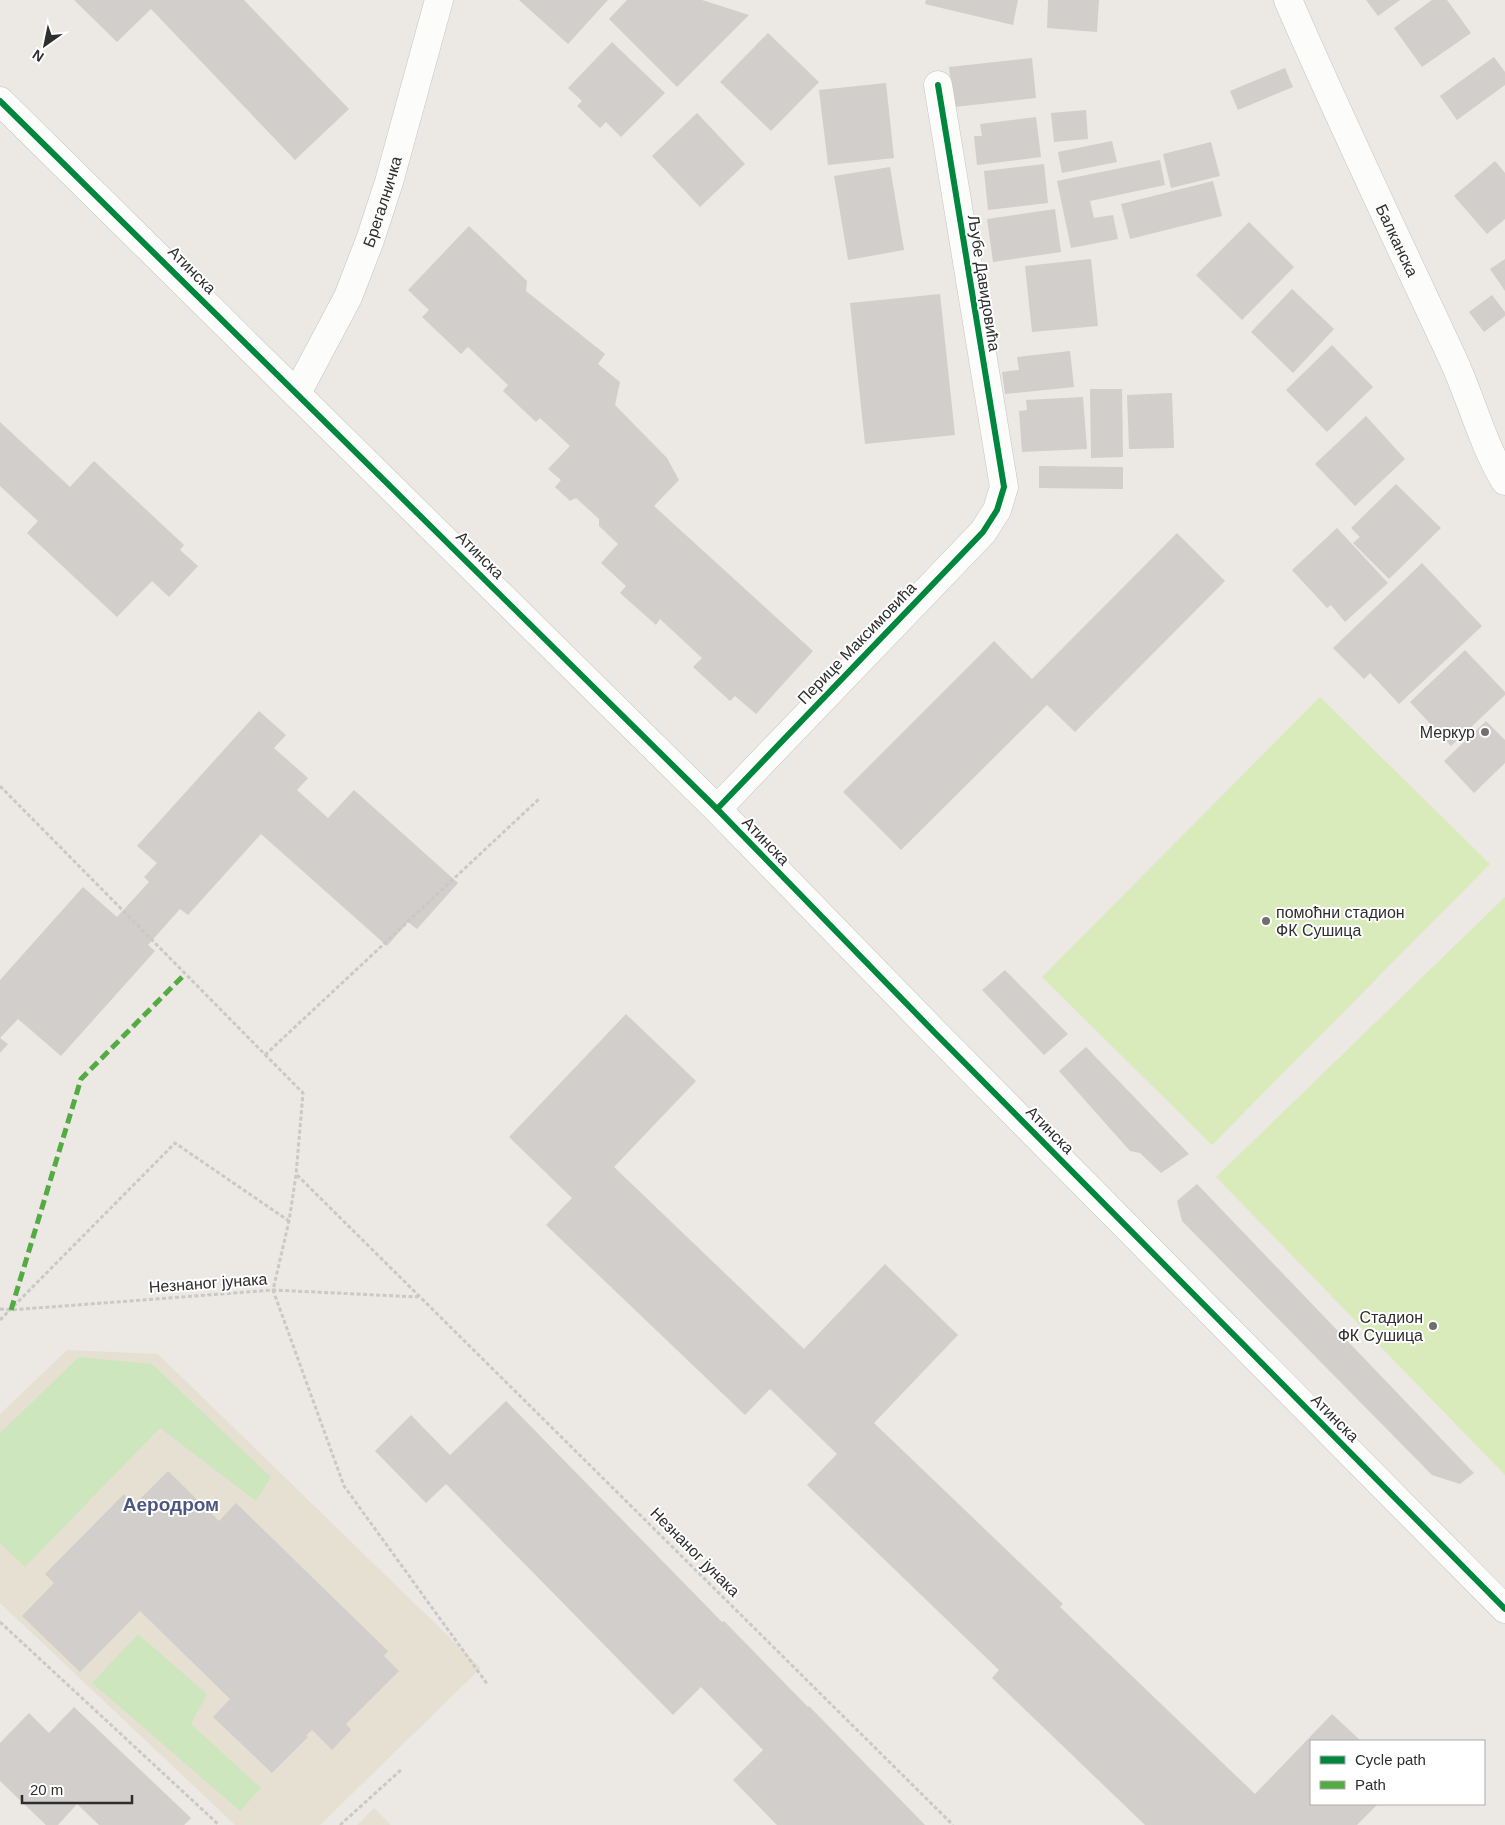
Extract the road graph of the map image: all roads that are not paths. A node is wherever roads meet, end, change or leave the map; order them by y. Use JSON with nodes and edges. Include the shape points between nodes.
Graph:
{"nodes":[{"id":1,"x":439,"y":0,"type":"edge"},
{"id":2,"x":1288,"y":0,"type":"edge"},
{"id":3,"x":938,"y":85,"type":"dead end"},
{"id":4,"x":0,"y":101,"type":"edge"},
{"id":5,"x":297,"y":393,"type":"junction"},
{"id":6,"x":1505,"y":480,"type":"edge"},
{"id":7,"x":1004,"y":486,"type":"joint"},
{"id":8,"x":716,"y":809,"type":"junction"},
{"id":9,"x":1505,"y":1609,"type":"edge"}],
"edges":[{"from":1,"to":5,"type":"street","name":"Брегалничка","via":[[370,240],[348,297]]},
{"from":2,"to":6,"type":"street","name":"Балканска","via":[[1339,117],[1455,363],[1492,459]]},
{"from":3,"to":7,"type":"street","name":"Љубе Давидовића"},
{"from":4,"to":5,"type":"street","name":"Атинска"},
{"from":5,"to":8,"type":"street","name":"Атинска"},
{"from":7,"to":8,"type":"street","name":"Перице Максимовића","via":[[997,510],[983,532]]},
{"from":8,"to":9,"type":"street","name":"Атинска"}]}
